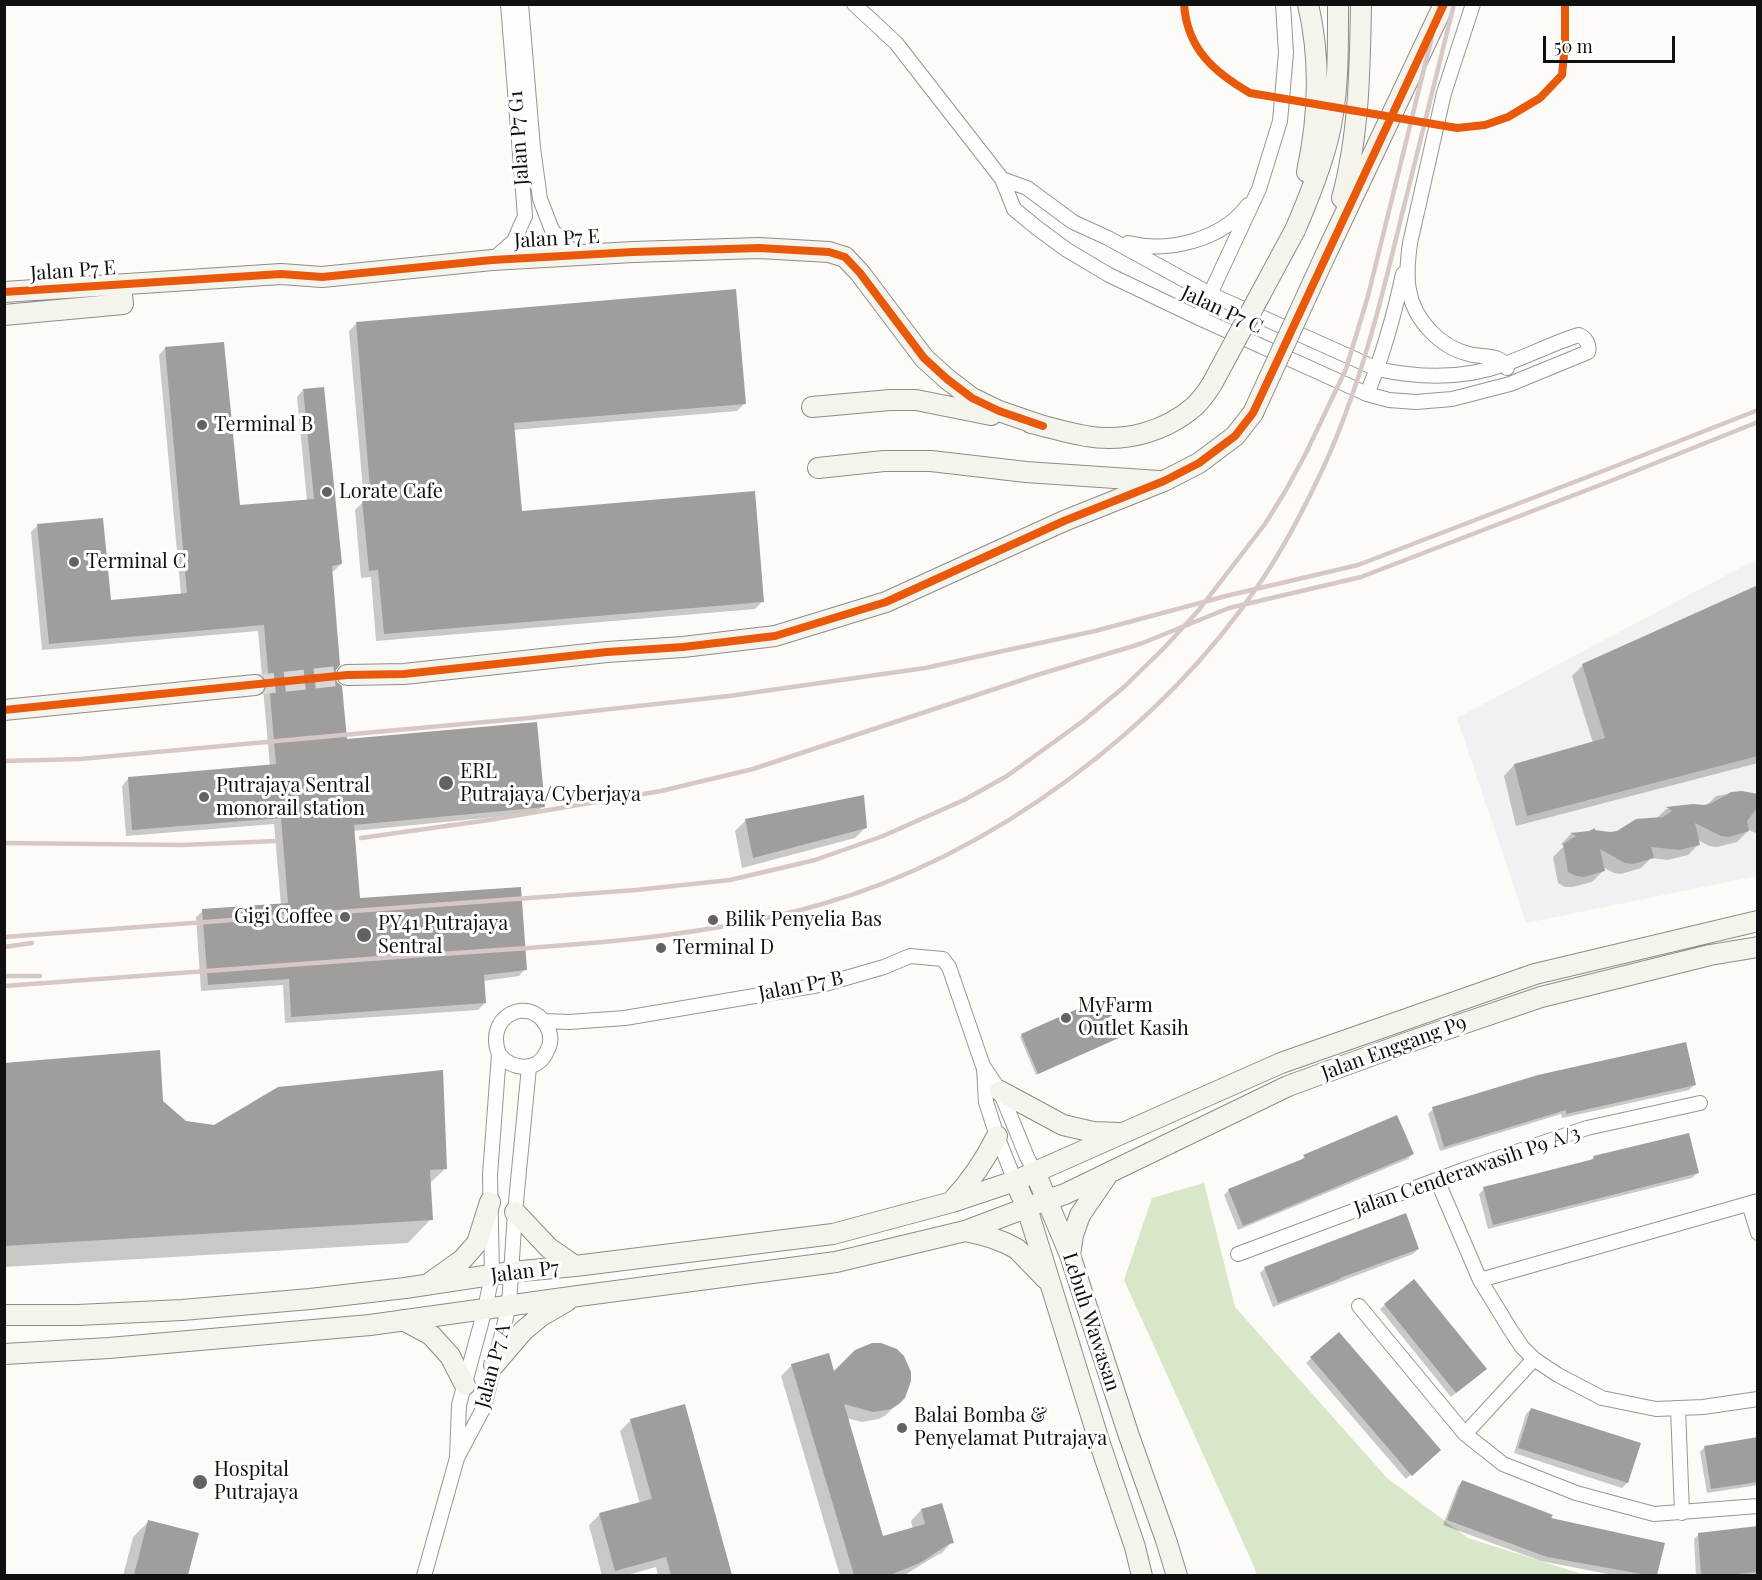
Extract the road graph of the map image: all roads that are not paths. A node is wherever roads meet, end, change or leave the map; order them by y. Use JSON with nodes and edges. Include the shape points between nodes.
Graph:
{"nodes":[{"id":1,"x":508,"y":4,"type":"edge"},
{"id":2,"x":521,"y":4,"type":"edge"},
{"id":3,"x":854,"y":4,"type":"edge"},
{"id":4,"x":1283,"y":4,"type":"edge"},
{"id":5,"x":1308,"y":4,"type":"edge"},
{"id":6,"x":1338,"y":4,"type":"edge"},
{"id":7,"x":1361,"y":4,"type":"edge"},
{"id":8,"x":1444,"y":4,"type":"edge"},
{"id":9,"x":1473,"y":4,"type":"edge"},
{"id":10,"x":1002,"y":179,"type":"junction"},
{"id":11,"x":1259,"y":189,"type":"junction"},
{"id":12,"x":1295,"y":230,"type":"junction"},
{"id":13,"x":1108,"y":238,"type":"junction"},
{"id":14,"x":1410,"y":243,"type":"junction"},
{"id":15,"x":576,"y":255,"type":"junction"},
{"id":16,"x":1325,"y":256,"type":"junction"},
{"id":17,"x":492,"y":260,"type":"junction"},
{"id":18,"x":4,"y":292,"type":"edge"},
{"id":19,"x":122,"y":294,"type":"junction"},
{"id":20,"x":1210,"y":294,"type":"junction"},
{"id":21,"x":4,"y":315,"type":"edge"},
{"id":22,"x":1199,"y":318,"type":"junction"},
{"id":23,"x":1505,"y":364,"type":"junction"},
{"id":24,"x":1377,"y":369,"type":"junction"},
{"id":25,"x":1510,"y":384,"type":"junction"},
{"id":26,"x":1366,"y":394,"type":"junction"},
{"id":27,"x":812,"y":407,"type":"dead end"},
{"id":28,"x":1043,"y":426,"type":"junction"},
{"id":29,"x":818,"y":468,"type":"dead end"},
{"id":30,"x":1164,"y":481,"type":"junction"},
{"id":31,"x":348,"y":675,"type":"tunnel mouth"},
{"id":32,"x":255,"y":686,"type":"tunnel mouth"},
{"id":33,"x":4,"y":710,"type":"edge"},
{"id":34,"x":1758,"y":921,"type":"edge"},
{"id":35,"x":1758,"y":946,"type":"edge"},
{"id":36,"x":544,"y":1021,"type":"junction"},
{"id":37,"x":499,"y":1054,"type":"junction"},
{"id":38,"x":983,"y":1066,"type":"junction"},
{"id":39,"x":529,"y":1067,"type":"junction"},
{"id":40,"x":1000,"y":1090,"type":"junction"},
{"id":41,"x":1700,"y":1103,"type":"dead end"},
{"id":42,"x":1123,"y":1133,"type":"junction"},
{"id":43,"x":997,"y":1136,"type":"junction"},
{"id":44,"x":1035,"y":1172,"type":"junction"},
{"id":45,"x":1108,"y":1173,"type":"junction"},
{"id":46,"x":1437,"y":1180,"type":"junction"},
{"id":47,"x":1015,"y":1181,"type":"junction"},
{"id":48,"x":1047,"y":1200,"type":"junction"},
{"id":49,"x":490,"y":1202,"type":"junction"},
{"id":50,"x":952,"y":1202,"type":"junction"},
{"id":51,"x":1753,"y":1202,"type":"edge"},
{"id":52,"x":1027,"y":1209,"type":"junction"},
{"id":53,"x":515,"y":1212,"type":"junction"},
{"id":54,"x":965,"y":1231,"type":"junction"},
{"id":55,"x":1758,"y":1233,"type":"edge"},
{"id":56,"x":1238,"y":1254,"type":"dead end"},
{"id":57,"x":1070,"y":1255,"type":"junction"},
{"id":58,"x":575,"y":1266,"type":"junction"},
{"id":59,"x":502,"y":1274,"type":"junction"},
{"id":60,"x":1480,"y":1280,"type":"junction"},
{"id":61,"x":1048,"y":1282,"type":"junction"},
{"id":62,"x":426,"y":1285,"type":"junction"},
{"id":63,"x":578,"y":1296,"type":"junction"},
{"id":64,"x":509,"y":1305,"type":"junction"},
{"id":65,"x":1359,"y":1306,"type":"dead end"},
{"id":66,"x":485,"y":1309,"type":"junction"},
{"id":67,"x":4,"y":1315,"type":"edge"},
{"id":68,"x":403,"y":1320,"type":"junction"},
{"id":69,"x":4,"y":1354,"type":"edge"},
{"id":70,"x":1534,"y":1359,"type":"junction"},
{"id":71,"x":494,"y":1365,"type":"junction"},
{"id":72,"x":465,"y":1385,"type":"junction"},
{"id":73,"x":1758,"y":1399,"type":"edge"},
{"id":74,"x":1678,"y":1408,"type":"junction"},
{"id":75,"x":1465,"y":1434,"type":"junction"},
{"id":76,"x":457,"y":1458,"type":"junction"},
{"id":77,"x":1758,"y":1506,"type":"edge"},
{"id":78,"x":1682,"y":1513,"type":"junction"},
{"id":79,"x":1166,"y":1540,"type":"junction"},
{"id":80,"x":424,"y":1575,"type":"edge"},
{"id":81,"x":1142,"y":1575,"type":"edge"},
{"id":82,"x":1177,"y":1575,"type":"edge"},
{"id":83,"x":1186,"y":1575,"type":"edge"}],
"edges":[{"from":1,"to":17,"type":"street","name":"Jalan P7 G1","via":[[525,216],[514,241]]},
{"from":2,"to":15,"type":"street","name":"Jalan P7 G1","via":[[540,199],[552,230]]},
{"from":3,"to":10,"type":"street","name":"Jalan P7 C","via":[[896,43]]},
{"from":4,"to":11,"type":"street","via":[[1286,53],[1280,121]]},
{"from":5,"to":12,"type":"main road","via":[[1318,64],[1316,105],[1312,149]]},
{"from":6,"to":12,"type":"main road","via":[[1338,69],[1329,137],[1318,176]]},
{"from":7,"to":16,"type":"main road","via":[[1350,170]]},
{"from":8,"to":16,"type":"main road"},
{"from":9,"to":14,"type":"street","via":[[1444,93]]},
{"from":10,"to":13,"type":"street","name":"Jalan P7 C","via":[[1027,188],[1073,222]]},
{"from":10,"to":22,"type":"street","name":"Jalan P7 C","via":[[1014,209],[1067,250]]},
{"from":11,"to":13,"type":"street","via":[[1228,225],[1187,243],[1143,247]]},
{"from":11,"to":20,"type":"street"},
{"from":12,"to":28,"type":"main road","bridge":true,"via":[[1212,384],[1196,406],[1167,425],[1117,439],[1087,437]]},
{"from":13,"to":20,"type":"street","name":"Jalan P7 C"},
{"from":14,"to":23,"type":"street","via":[[1408,289],[1413,308],[1423,322],[1436,338],[1455,349],[1496,358]]},
{"from":14,"to":24,"type":"street"},
{"from":15,"to":17,"type":"main road","name":"Jalan P7 E"},
{"from":15,"to":28,"type":"main road","name":"Jalan P7 E","via":[[759,248],[829,252],[845,257],[924,358],[947,380],[999,411]]},
{"from":16,"to":30,"type":"main road","bridge":true,"via":[[1253,413],[1235,436],[1199,463]]},
{"from":17,"to":19,"type":"main road","name":"Jalan P7 E","via":[[322,277],[281,274]]},
{"from":18,"to":19,"type":"main road","name":"Jalan P7 E"},
{"from":19,"to":21,"type":"main road","name":"Jalan P7 E"},
{"from":20,"to":22,"type":"street"},
{"from":20,"to":24,"type":"street","name":"Jalan P7 C"},
{"from":22,"to":26,"type":"street","name":"Jalan P7 C"},
{"from":23,"to":24,"type":"street","name":"Jalan P7 C","via":[[1448,375]]},
{"from":23,"to":25,"type":"street"},
{"from":23,"to":25,"type":"street","name":"Jalan P7 C","via":[[1578,335],[1587,340],[1588,352],[1582,356]]},
{"from":24,"to":26,"type":"street"},
{"from":25,"to":26,"type":"street","name":"Jalan P7 C","via":[[1452,399],[1416,402]]},
{"from":27,"to":28,"type":"main road","via":[[916,400]]},
{"from":29,"to":30,"type":"main road","via":[[931,461]]},
{"from":30,"to":31,"type":"main road","via":[[1064,521],[886,602],[775,636],[404,674]]},
{"from":32,"to":33,"type":"main road"},
{"from":34,"to":42,"type":"main road","name":"Jalan Enggang P9","via":[[1535,974],[1281,1063]]},
{"from":35,"to":45,"type":"main road","name":"Jalan Enggang P9","via":[[1541,997],[1406,1043],[1288,1086]]},
{"from":36,"to":37,"type":"street","name":"Jalan P7 B","via":[[528,1012],[505,1017],[497,1027],[495,1039]]},
{"from":36,"to":38,"type":"street","name":"Jalan P7 B","via":[[625,1018],[825,984],[910,956],[926,957],[943,959],[949,967]]},
{"from":36,"to":39,"type":"street","via":[[549,1031],[547,1053]]},
{"from":37,"to":39,"type":"street","via":[[509,1064]]},
{"from":37,"to":49,"type":"street","name":"Jalan P7 B"},
{"from":38,"to":40,"type":"street","name":"Jalan P7 B"},
{"from":38,"to":43,"type":"street","name":"Jalan P7 B","via":[[986,1102]]},
{"from":39,"to":53,"type":"street"},
{"from":40,"to":42,"type":"main road","via":[[1063,1125]]},
{"from":40,"to":44,"type":"street","name":"Jalan P7 B"},
{"from":41,"to":46,"type":"street","name":"Jalan Cenderawasih P9 A/3","via":[[1587,1128]]},
{"from":42,"to":44,"type":"main road","name":"Jalan P7"},
{"from":43,"to":47,"type":"street","name":"Jalan P7 B"},
{"from":43,"to":50,"type":"main road","via":[[971,1181]]},
{"from":44,"to":47,"type":"main road","name":"Jalan P7"},
{"from":44,"to":48,"type":"main road","name":"Lebuh Wawasan"},
{"from":45,"to":48,"type":"main road","name":"Jalan Enggang P9"},
{"from":45,"to":57,"type":"main road","via":[[1080,1215]]},
{"from":46,"to":56,"type":"street","name":"Jalan Cenderawasih P9 A/3"},
{"from":46,"to":60,"type":"street"},
{"from":47,"to":50,"type":"main road","name":"Jalan P7"},
{"from":47,"to":52,"type":"main road","name":"Lebuh Wawasan"},
{"from":48,"to":52,"type":"main road","name":"Jalan Enggang P9"},
{"from":48,"to":57,"type":"main road","name":"Lebuh Wawasan"},
{"from":49,"to":59,"type":"street","name":"Jalan P7 B"},
{"from":49,"to":62,"type":"main road","via":[[477,1243],[462,1260]]},
{"from":50,"to":58,"type":"main road","name":"Jalan P7","via":[[833,1234]]},
{"from":51,"to":55,"type":"street"},
{"from":51,"to":60,"type":"street"},
{"from":52,"to":54,"type":"main road","name":"Jalan P7"},
{"from":52,"to":61,"type":"main road","name":"Lebuh Wawasan"},
{"from":53,"to":58,"type":"main road","via":[[549,1248]]},
{"from":53,"to":59,"type":"street"},
{"from":54,"to":61,"type":"main road","via":[[1001,1240],[1017,1249]]},
{"from":54,"to":63,"type":"main road","name":"Jalan P7","via":[[836,1262]]},
{"from":57,"to":79,"type":"main road","name":"Lebuh Wawasan"},
{"from":58,"to":59,"type":"main road","name":"Jalan P7"},
{"from":59,"to":62,"type":"main road","name":"Jalan P7"},
{"from":59,"to":64,"type":"street","name":"Jalan P7 A"},
{"from":59,"to":66,"type":"street","name":"Jalan P7 A"},
{"from":60,"to":70,"type":"street","via":[[1522,1347]]},
{"from":61,"to":81,"type":"main road","name":"Lebuh Wawasan"},
{"from":62,"to":67,"type":"main road","name":"Jalan P7","via":[[182,1310]]},
{"from":63,"to":64,"type":"main road","name":"Jalan P7"},
{"from":63,"to":71,"type":"main road","via":[[541,1316]]},
{"from":64,"to":66,"type":"main road","name":"Jalan P7"},
{"from":64,"to":71,"type":"street","name":"Jalan P7 A"},
{"from":65,"to":75,"type":"street"},
{"from":66,"to":68,"type":"main road","name":"Jalan P7"},
{"from":66,"to":72,"type":"street","name":"Jalan P7 A"},
{"from":68,"to":69,"type":"main road","name":"Jalan P7"},
{"from":68,"to":72,"type":"main road","via":[[431,1335],[450,1356]]},
{"from":70,"to":74,"type":"street","via":[[1602,1398],[1656,1409]]},
{"from":70,"to":75,"type":"street"},
{"from":71,"to":76,"type":"street","name":"Jalan P7 A","via":[[484,1407]]},
{"from":72,"to":76,"type":"street","name":"Jalan P7 A","via":[[459,1405]]},
{"from":73,"to":74,"type":"street"},
{"from":74,"to":78,"type":"street"},
{"from":75,"to":78,"type":"street","via":[[1503,1464],[1576,1493],[1654,1514]]},
{"from":76,"to":80,"type":"street","name":"Jalan P7 A"},
{"from":77,"to":78,"type":"street"},
{"from":79,"to":82,"type":"main road","name":"Lebuh Wawasan"},
{"from":79,"to":83,"type":"main road"}]}
